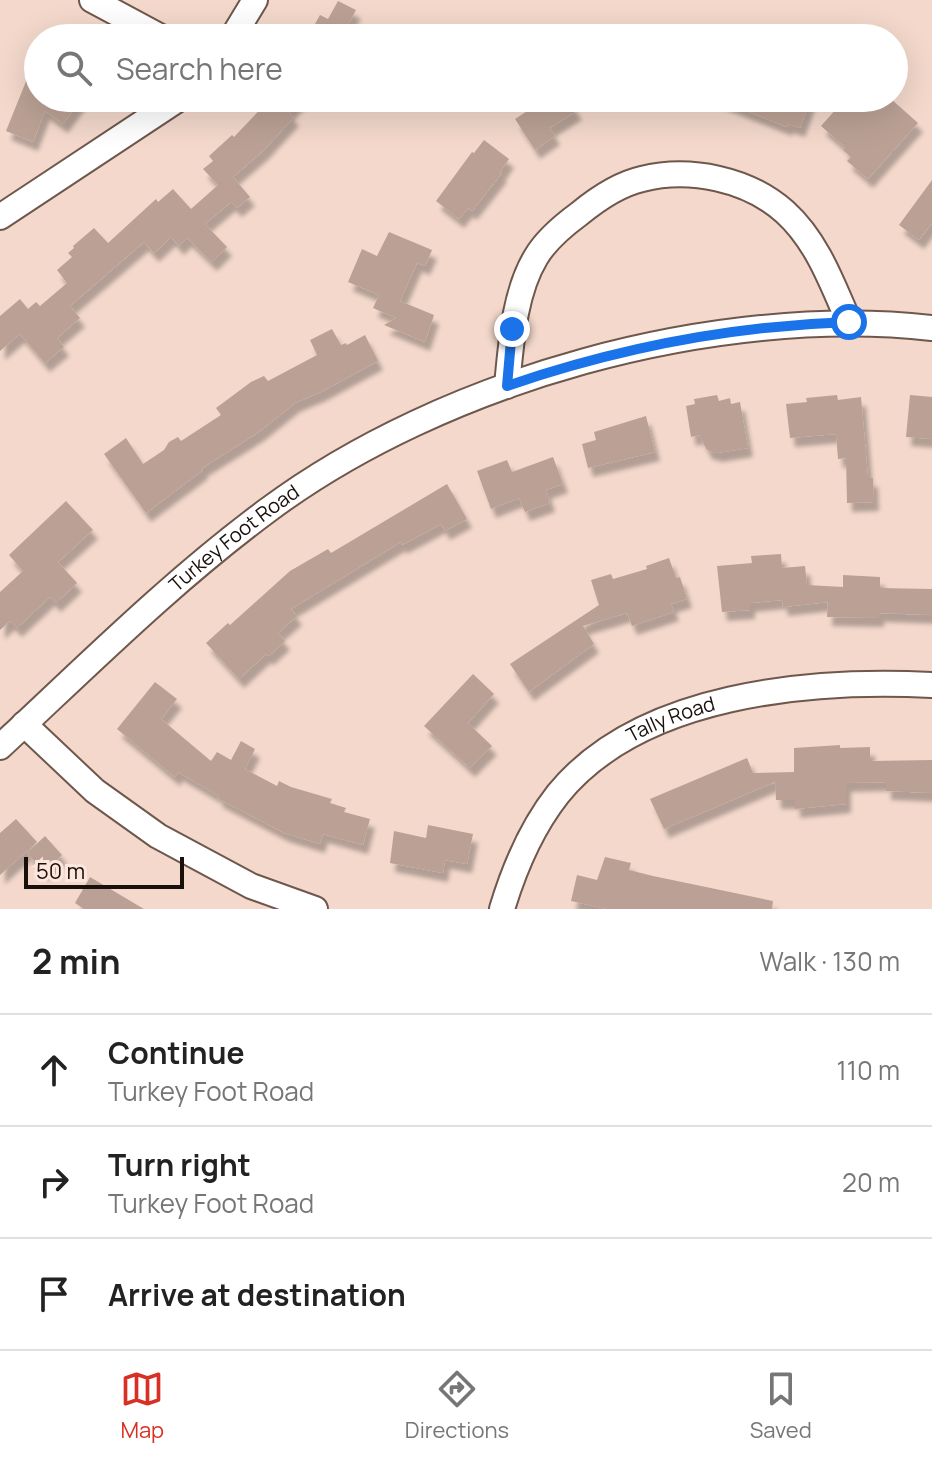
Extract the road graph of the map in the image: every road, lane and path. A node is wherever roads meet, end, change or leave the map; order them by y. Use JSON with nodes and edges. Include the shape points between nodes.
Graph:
{"nodes":[{"id":1,"x":92,"y":0,"type":"edge"},
{"id":2,"x":255,"y":0,"type":"edge"},
{"id":3,"x":137,"y":24,"type":"edge"},
{"id":4,"x":240,"y":24,"type":"edge"},
{"id":5,"x":159,"y":112,"type":"edge"},
{"id":6,"x":0,"y":217,"type":"edge"},
{"id":7,"x":849,"y":322,"type":"junction"},
{"id":8,"x":932,"y":328,"type":"edge"},
{"id":9,"x":507,"y":386,"type":"junction"},
{"id":10,"x":932,"y":685,"type":"edge"},
{"id":11,"x":24,"y":724,"type":"junction"},
{"id":12,"x":0,"y":747,"type":"edge"},
{"id":13,"x":315,"y":909,"type":"edge"},
{"id":14,"x":502,"y":909,"type":"edge"}],
"edges":[{"from":1,"to":3,"type":"street"},
{"from":2,"to":4,"type":"street"},
{"from":5,"to":6,"type":"street"},
{"from":7,"to":8,"type":"street","name":"Turkey Foot Road"},
{"from":7,"to":9,"type":"street","name":"Turkey Foot Road","via":[[693,337],[612,354]]},
{"from":7,"to":9,"type":"street","via":[[824,265],[783,210],[713,177],[641,179],[596,201],[564,225],[536,257],[512,329]]},
{"from":9,"to":11,"type":"street","name":"Turkey Foot Road","via":[[383,440],[270,508],[204,560]]},
{"from":10,"to":14,"type":"street","name":"Tally Road","via":[[843,683],[772,690],[645,728],[609,749],[558,794],[520,859]]},
{"from":11,"to":12,"type":"street","name":"Turkey Foot Road"},
{"from":11,"to":13,"type":"street","via":[[95,791],[158,836],[251,886]]}]}
